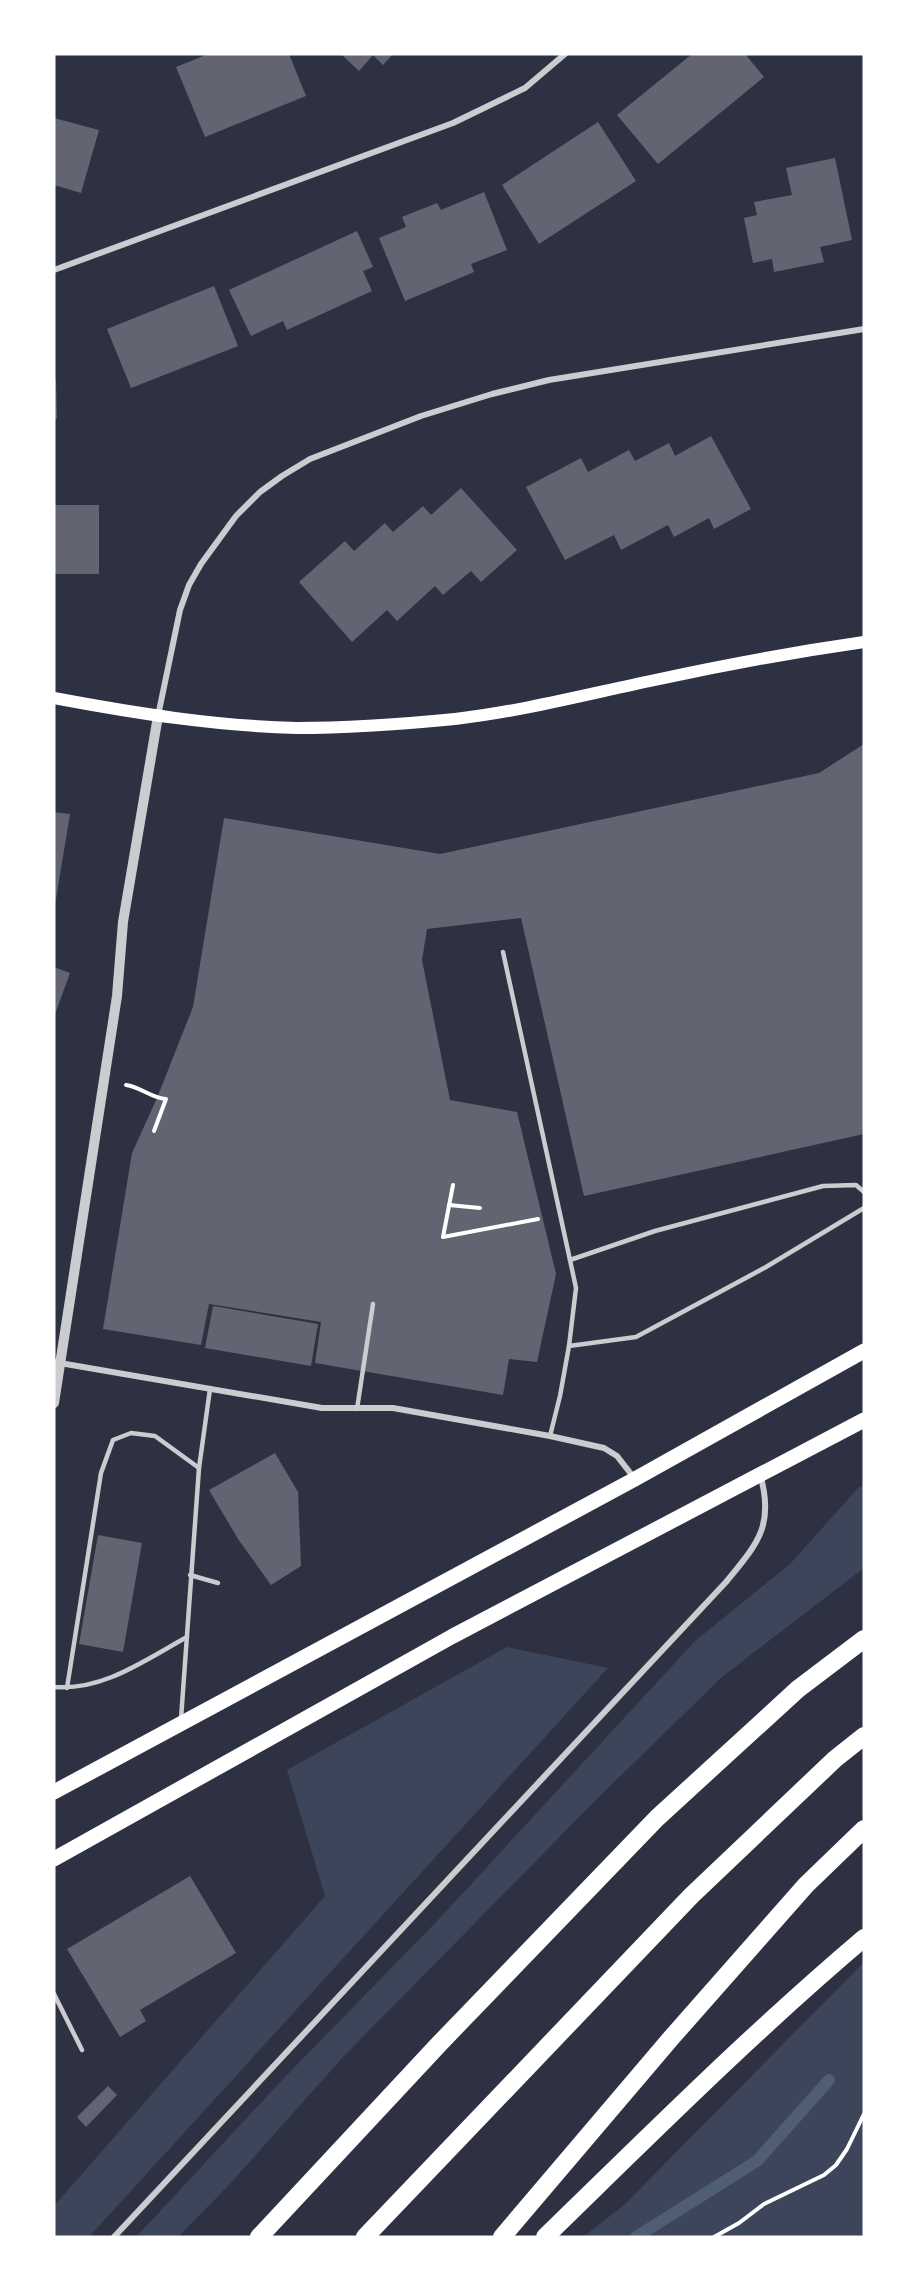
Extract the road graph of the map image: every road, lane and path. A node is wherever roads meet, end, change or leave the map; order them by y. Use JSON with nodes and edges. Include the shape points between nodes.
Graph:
{"nodes":[{"id":1,"x":566,"y":54,"type":"edge"},
{"id":2,"x":54,"y":270,"type":"edge"},
{"id":3,"x":864,"y":329,"type":"edge"},
{"id":4,"x":864,"y":642,"type":"edge"},
{"id":5,"x":54,"y":698,"type":"edge"},
{"id":6,"x":158,"y":716,"type":"junction"},
{"id":7,"x":503,"y":952,"type":"dead end"},
{"id":8,"x":104,"y":1083,"type":"junction"},
{"id":9,"x":154,"y":1131,"type":"dead end"},
{"id":10,"x":453,"y":1185,"type":"dead end"},
{"id":11,"x":864,"y":1192,"type":"edge"},
{"id":12,"x":449,"y":1205,"type":"junction"},
{"id":13,"x":480,"y":1208,"type":"dead end"},
{"id":14,"x":864,"y":1208,"type":"edge"},
{"id":15,"x":538,"y":1219,"type":"dead end"},
{"id":16,"x":570,"y":1260,"type":"junction"},
{"id":17,"x":373,"y":1304,"type":"dead end"},
{"id":18,"x":569,"y":1346,"type":"junction"},
{"id":19,"x":864,"y":1351,"type":"edge"},
{"id":20,"x":57,"y":1362,"type":"edge"},
{"id":21,"x":210,"y":1389,"type":"junction"},
{"id":22,"x":54,"y":1403,"type":"edge"},
{"id":23,"x":357,"y":1409,"type":"junction"},
{"id":24,"x":864,"y":1420,"type":"edge"},
{"id":25,"x":550,"y":1436,"type":"junction"},
{"id":26,"x":199,"y":1468,"type":"junction"},
{"id":27,"x":760,"y":1474,"type":"junction"},
{"id":28,"x":635,"y":1479,"type":"junction"},
{"id":29,"x":190,"y":1575,"type":"junction"},
{"id":30,"x":218,"y":1583,"type":"dead end"},
{"id":31,"x":187,"y":1637,"type":"junction"},
{"id":32,"x":864,"y":1639,"type":"edge"},
{"id":33,"x":54,"y":1687,"type":"edge"},
{"id":34,"x":67,"y":1688,"type":"junction"},
{"id":35,"x":181,"y":1722,"type":"junction"},
{"id":36,"x":864,"y":1736,"type":"edge"},
{"id":37,"x":54,"y":1792,"type":"edge"},
{"id":38,"x":864,"y":1829,"type":"edge"},
{"id":39,"x":54,"y":1859,"type":"edge"},
{"id":40,"x":864,"y":1938,"type":"edge"},
{"id":41,"x":54,"y":1994,"type":"edge"},
{"id":42,"x":82,"y":2050,"type":"dead end"},
{"id":43,"x":864,"y":2114,"type":"edge"},
{"id":44,"x":114,"y":2237,"type":"edge"},
{"id":45,"x":259,"y":2237,"type":"edge"},
{"id":46,"x":365,"y":2237,"type":"edge"},
{"id":47,"x":502,"y":2237,"type":"edge"},
{"id":48,"x":545,"y":2237,"type":"edge"},
{"id":49,"x":714,"y":2237,"type":"edge"}],
"edges":[{"from":1,"to":2,"type":"street","via":[[525,88],[453,123]]},
{"from":3,"to":6,"type":"street","via":[[549,380],[421,416],[310,459],[260,492],[236,516],[201,564],[180,610]]},
{"from":4,"to":6,"type":"main road","via":[[773,655],[579,698],[456,718],[297,728]]},
{"from":5,"to":6,"type":"main road"},
{"from":6,"to":8,"type":"street","via":[[123,922]]},
{"from":7,"to":16,"type":"lane"},
{"from":8,"to":9,"type":"path","via":[[134,1086],[166,1099]]},
{"from":8,"to":20,"type":"street"},
{"from":10,"to":12,"type":"path"},
{"from":11,"to":16,"type":"lane","via":[[856,1185],[823,1186],[655,1231]]},
{"from":12,"to":13,"type":"path"},
{"from":12,"to":15,"type":"path","via":[[444,1237]]},
{"from":14,"to":18,"type":"lane","via":[[766,1267],[636,1337]]},
{"from":16,"to":18,"type":"lane","via":[[576,1288]]},
{"from":17,"to":23,"type":"lane"},
{"from":18,"to":25,"type":"lane"},
{"from":19,"to":28,"type":"main road"},
{"from":20,"to":21,"type":"street"},
{"from":20,"to":22,"type":"street"},
{"from":21,"to":23,"type":"street","via":[[322,1408]]},
{"from":21,"to":26,"type":"lane"},
{"from":23,"to":25,"type":"street","via":[[393,1408]]},
{"from":24,"to":27,"type":"main road"},
{"from":25,"to":28,"type":"street","via":[[604,1448]]},
{"from":26,"to":29,"type":"lane"},
{"from":26,"to":34,"type":"lane","via":[[155,1436],[131,1433],[112,1440],[101,1473]]},
{"from":27,"to":39,"type":"main road","via":[[453,1636]]},
{"from":27,"to":44,"type":"street","via":[[767,1512],[749,1554],[726,1582]]},
{"from":28,"to":35,"type":"main road"},
{"from":29,"to":30,"type":"lane"},
{"from":29,"to":31,"type":"lane"},
{"from":31,"to":34,"type":"lane","via":[[103,1682]]},
{"from":31,"to":35,"type":"lane"},
{"from":32,"to":45,"type":"highway","via":[[798,1689],[657,1818]]},
{"from":33,"to":34,"type":"lane"},
{"from":35,"to":37,"type":"main road"},
{"from":36,"to":46,"type":"highway","via":[[690,1896]]},
{"from":38,"to":47,"type":"highway","via":[[806,1885]]},
{"from":40,"to":48,"type":"highway","via":[[746,2043]]},
{"from":41,"to":42,"type":"lane"},
{"from":43,"to":49,"type":"path","via":[[847,2149],[824,2175],[764,2204]]}]}
